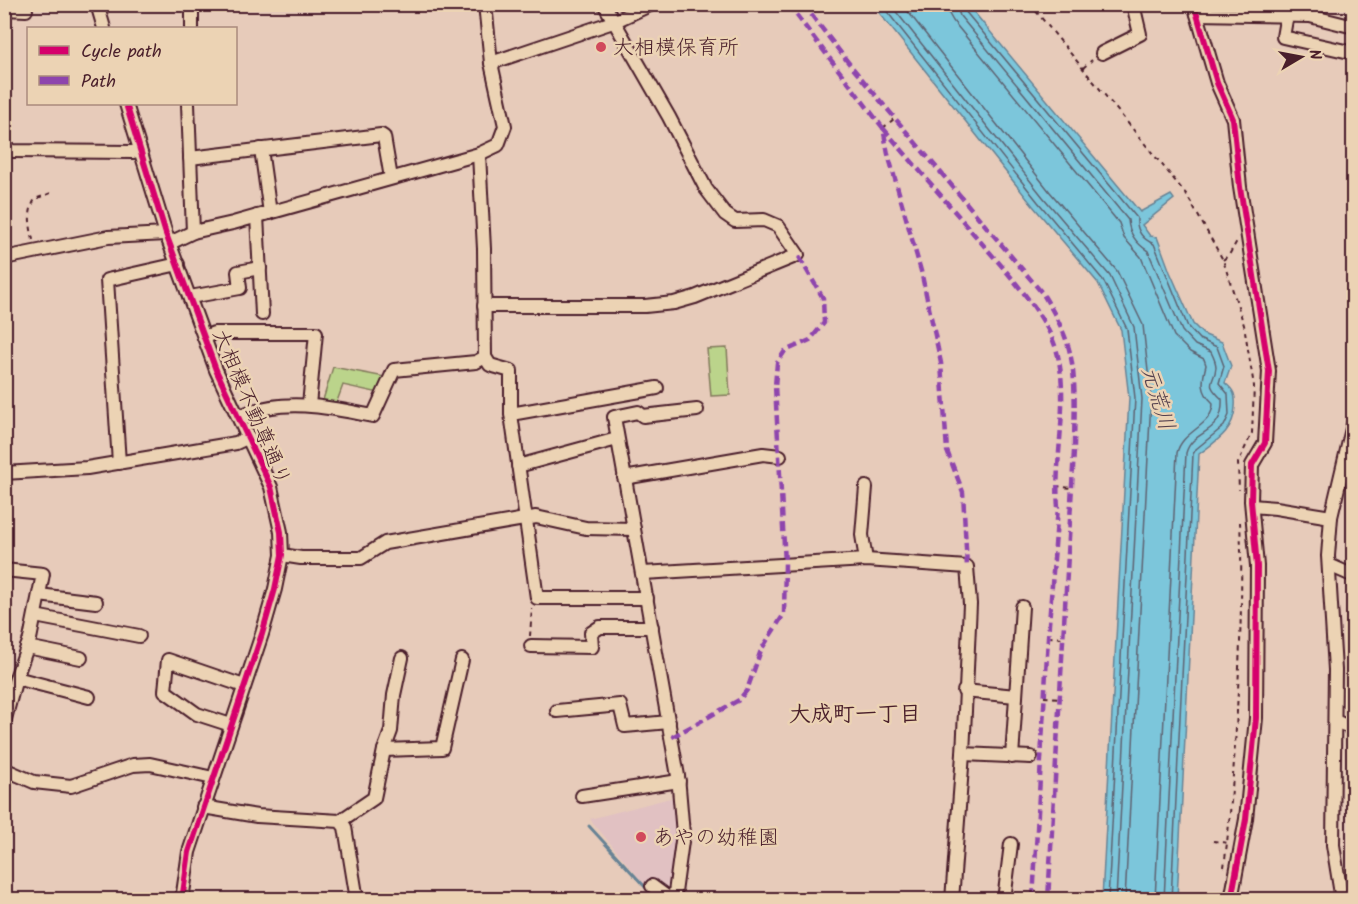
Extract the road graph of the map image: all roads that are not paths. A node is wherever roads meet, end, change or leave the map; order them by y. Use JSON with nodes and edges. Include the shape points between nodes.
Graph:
{"nodes":[{"id":1,"x":97,"y":4,"type":"edge"},
{"id":2,"x":192,"y":4,"type":"edge"},
{"id":3,"x":485,"y":4,"type":"edge"},
{"id":4,"x":604,"y":4,"type":"edge"},
{"id":5,"x":652,"y":4,"type":"edge"},
{"id":6,"x":1132,"y":4,"type":"edge"},
{"id":7,"x":4,"y":9,"type":"edge"},
{"id":8,"x":26,"y":9,"type":"dead end"},
{"id":9,"x":1236,"y":9,"type":"edge"},
{"id":10,"x":1196,"y":10,"type":"edge"},
{"id":11,"x":1285,"y":11,"type":"edge"},
{"id":12,"x":613,"y":22,"type":"junction"},
{"id":13,"x":104,"y":27,"type":"edge"},
{"id":14,"x":192,"y":27,"type":"edge"},
{"id":15,"x":1353,"y":27,"type":"edge"},
{"id":16,"x":1353,"y":53,"type":"edge"},
{"id":17,"x":1098,"y":56,"type":"road end"},
{"id":18,"x":491,"y":63,"type":"junction"},
{"id":19,"x":126,"y":105,"type":"edge"},
{"id":20,"x":188,"y":105,"type":"edge"},
{"id":21,"x":4,"y":149,"type":"edge"},
{"id":22,"x":261,"y":149,"type":"junction"},
{"id":23,"x":140,"y":150,"type":"junction"},
{"id":24,"x":479,"y":154,"type":"junction"},
{"id":25,"x":190,"y":158,"type":"junction"},
{"id":26,"x":391,"y":178,"type":"junction"},
{"id":27,"x":270,"y":213,"type":"junction"},
{"id":28,"x":257,"y":216,"type":"junction"},
{"id":29,"x":193,"y":232,"type":"junction"},
{"id":30,"x":168,"y":239,"type":"junction"},
{"id":31,"x":4,"y":258,"type":"edge"},
{"id":32,"x":178,"y":264,"type":"junction"},
{"id":33,"x":260,"y":268,"type":"junction"},
{"id":34,"x":190,"y":297,"type":"junction"},
{"id":35,"x":484,"y":306,"type":"junction"},
{"id":36,"x":262,"y":314,"type":"dead end"},
{"id":37,"x":204,"y":337,"type":"junction"},
{"id":38,"x":485,"y":357,"type":"junction"},
{"id":39,"x":657,"y":388,"type":"dead end"},
{"id":40,"x":309,"y":405,"type":"junction"},
{"id":41,"x":697,"y":410,"type":"dead end"},
{"id":42,"x":511,"y":414,"type":"junction"},
{"id":43,"x":240,"y":416,"type":"junction"},
{"id":44,"x":1353,"y":420,"type":"edge"},
{"id":45,"x":249,"y":437,"type":"junction"},
{"id":46,"x":617,"y":439,"type":"junction"},
{"id":47,"x":780,"y":456,"type":"dead end"},
{"id":48,"x":119,"y":463,"type":"junction"},
{"id":49,"x":518,"y":466,"type":"junction"},
{"id":50,"x":4,"y":473,"type":"edge"},
{"id":51,"x":624,"y":478,"type":"junction"},
{"id":52,"x":866,"y":487,"type":"dead end"},
{"id":53,"x":1252,"y":506,"type":"junction"},
{"id":54,"x":1331,"y":517,"type":"junction"},
{"id":55,"x":526,"y":519,"type":"junction"},
{"id":56,"x":634,"y":529,"type":"junction"},
{"id":57,"x":282,"y":555,"type":"junction"},
{"id":58,"x":866,"y":560,"type":"junction"},
{"id":59,"x":1329,"y":565,"type":"junction"},
{"id":60,"x":4,"y":570,"type":"edge"},
{"id":61,"x":643,"y":573,"type":"junction"},
{"id":62,"x":1353,"y":576,"type":"edge"},
{"id":63,"x":39,"y":595,"type":"junction"},
{"id":64,"x":647,"y":598,"type":"junction"},
{"id":65,"x":96,"y":602,"type":"dead end"},
{"id":66,"x":1022,"y":607,"type":"dead end"},
{"id":67,"x":35,"y":616,"type":"junction"},
{"id":68,"x":652,"y":627,"type":"junction"},
{"id":69,"x":139,"y":636,"type":"dead end"},
{"id":70,"x":531,"y":646,"type":"road end"},
{"id":71,"x":27,"y":647,"type":"junction"},
{"id":72,"x":81,"y":658,"type":"dead end"},
{"id":73,"x":402,"y":658,"type":"dead end"},
{"id":74,"x":462,"y":660,"type":"dead end"},
{"id":75,"x":16,"y":678,"type":"junction"},
{"id":76,"x":244,"y":686,"type":"junction"},
{"id":77,"x":964,"y":691,"type":"junction"},
{"id":78,"x":1016,"y":696,"type":"junction"},
{"id":79,"x":89,"y":697,"type":"dead end"},
{"id":80,"x":557,"y":711,"type":"dead end"},
{"id":81,"x":1335,"y":721,"type":"junction"},
{"id":82,"x":669,"y":722,"type":"junction"},
{"id":83,"x":4,"y":723,"type":"edge"},
{"id":84,"x":231,"y":725,"type":"junction"},
{"id":85,"x":1353,"y":729,"type":"edge"},
{"id":86,"x":384,"y":750,"type":"junction"},
{"id":87,"x":963,"y":754,"type":"junction"},
{"id":88,"x":1012,"y":757,"type":"junction"},
{"id":89,"x":1031,"y":757,"type":"dead end"},
{"id":90,"x":4,"y":769,"type":"edge"},
{"id":91,"x":213,"y":778,"type":"junction"},
{"id":92,"x":679,"y":782,"type":"junction"},
{"id":93,"x":582,"y":796,"type":"dead end"},
{"id":94,"x":203,"y":807,"type":"junction"},
{"id":95,"x":340,"y":821,"type":"junction"},
{"id":96,"x":1011,"y":844,"type":"dead end"},
{"id":97,"x":652,"y":886,"type":"dead end"},
{"id":98,"x":182,"y":900,"type":"edge"},
{"id":99,"x":357,"y":900,"type":"edge"},
{"id":100,"x":672,"y":900,"type":"edge"},
{"id":101,"x":952,"y":900,"type":"edge"},
{"id":102,"x":1004,"y":900,"type":"edge"},
{"id":103,"x":1232,"y":900,"type":"edge"},
{"id":104,"x":1342,"y":900,"type":"edge"}],
"edges":[{"from":1,"to":13,"type":"street"},
{"from":2,"to":14,"type":"street"},
{"from":3,"to":18,"type":"street"},
{"from":4,"to":12,"type":"street"},
{"from":5,"to":12,"type":"street"},
{"from":6,"to":17,"type":"street","via":[[1140,34]]},
{"from":7,"to":8,"type":"street"},
{"from":9,"to":10,"type":"street"},
{"from":9,"to":11,"type":"street"},
{"from":10,"to":53,"type":"street","via":[[1217,83],[1233,119],[1269,370],[1265,443],[1252,465]]},
{"from":11,"to":15,"type":"street"},
{"from":11,"to":16,"type":"street","via":[[1284,37]]},
{"from":12,"to":18,"type":"street"},
{"from":12,"to":35,"type":"street","via":[[706,189],[725,214],[735,220],[764,220],[778,226],[798,255],[674,303]]},
{"from":18,"to":24,"type":"street","via":[[505,126],[498,145]]},
{"from":19,"to":23,"type":"street","name":"大相模不動尊通り"},
{"from":20,"to":25,"type":"street"},
{"from":21,"to":23,"type":"street"},
{"from":22,"to":25,"type":"street"},
{"from":22,"to":26,"type":"street","via":[[381,135]]},
{"from":22,"to":27,"type":"street"},
{"from":23,"to":30,"type":"street","name":"大相模不動尊通り"},
{"from":24,"to":26,"type":"street"},
{"from":24,"to":35,"type":"street"},
{"from":25,"to":29,"type":"street"},
{"from":26,"to":27,"type":"street"},
{"from":27,"to":28,"type":"street"},
{"from":28,"to":29,"type":"street"},
{"from":28,"to":33,"type":"street"},
{"from":29,"to":30,"type":"street"},
{"from":30,"to":31,"type":"street","via":[[108,237]]},
{"from":30,"to":32,"type":"street","name":"大相模不動尊通り"},
{"from":32,"to":34,"type":"street","name":"大相模不動尊通り"},
{"from":32,"to":48,"type":"street","via":[[107,280]]},
{"from":33,"to":34,"type":"street","via":[[238,272],[240,288]]},
{"from":33,"to":36,"type":"street"},
{"from":34,"to":37,"type":"street","name":"大相模不動尊通り"},
{"from":35,"to":38,"type":"street"},
{"from":37,"to":40,"type":"street","via":[[214,333],[316,333]]},
{"from":37,"to":43,"type":"street","name":"大相模不動尊通り"},
{"from":38,"to":40,"type":"street","via":[[476,362],[394,370],[373,416]]},
{"from":38,"to":42,"type":"street","via":[[489,365],[511,371]]},
{"from":39,"to":42,"type":"street"},
{"from":40,"to":43,"type":"street","via":[[284,405]]},
{"from":41,"to":46,"type":"street","via":[[614,417]]},
{"from":42,"to":49,"type":"street"},
{"from":43,"to":45,"type":"street","name":"大相模不動尊通り"},
{"from":44,"to":54,"type":"street"},
{"from":45,"to":48,"type":"street","via":[[236,443]]},
{"from":45,"to":57,"type":"street","name":"大相模不動尊通り","via":[[271,487]]},
{"from":46,"to":49,"type":"street"},
{"from":46,"to":51,"type":"street"},
{"from":47,"to":51,"type":"street","via":[[763,454]]},
{"from":48,"to":50,"type":"street"},
{"from":49,"to":55,"type":"street"},
{"from":51,"to":56,"type":"street"},
{"from":52,"to":58,"type":"street","via":[[862,535]]},
{"from":53,"to":54,"type":"street"},
{"from":53,"to":103,"type":"street","via":[[1257,566],[1256,718],[1246,819]]},
{"from":54,"to":59,"type":"street"},
{"from":55,"to":56,"type":"street","via":[[586,528]]},
{"from":55,"to":57,"type":"street","via":[[385,543],[361,558]]},
{"from":55,"to":64,"type":"street","via":[[537,598]]},
{"from":56,"to":61,"type":"street"},
{"from":57,"to":76,"type":"street","name":"大相模不動尊通り"},
{"from":58,"to":61,"type":"street"},
{"from":58,"to":77,"type":"street","via":[[967,567],[970,604]]},
{"from":59,"to":62,"type":"street"},
{"from":59,"to":81,"type":"street"},
{"from":60,"to":63,"type":"street","via":[[43,574]]},
{"from":61,"to":64,"type":"street"},
{"from":63,"to":65,"type":"street"},
{"from":63,"to":67,"type":"street"},
{"from":64,"to":68,"type":"street"},
{"from":66,"to":78,"type":"street"},
{"from":67,"to":69,"type":"street"},
{"from":67,"to":71,"type":"street"},
{"from":68,"to":70,"type":"street","via":[[600,627],[591,633],[592,647]]},
{"from":68,"to":82,"type":"street"},
{"from":71,"to":72,"type":"street"},
{"from":71,"to":75,"type":"street"},
{"from":73,"to":86,"type":"street","via":[[391,730]]},
{"from":74,"to":86,"type":"street","via":[[442,748]]},
{"from":75,"to":79,"type":"street"},
{"from":75,"to":83,"type":"street"},
{"from":76,"to":84,"type":"street","name":"大相模不動尊通り"},
{"from":76,"to":84,"type":"street","via":[[168,660],[165,691],[197,714]]},
{"from":77,"to":78,"type":"street"},
{"from":77,"to":87,"type":"street"},
{"from":78,"to":88,"type":"street"},
{"from":80,"to":82,"type":"street","via":[[620,705],[625,726]]},
{"from":81,"to":85,"type":"street"},
{"from":81,"to":104,"type":"street","via":[[1333,845]]},
{"from":82,"to":92,"type":"street"},
{"from":84,"to":91,"type":"street","name":"大相模不動尊通り"},
{"from":86,"to":95,"type":"street","via":[[374,798]]},
{"from":87,"to":88,"type":"street"},
{"from":87,"to":101,"type":"street"},
{"from":88,"to":89,"type":"street"},
{"from":90,"to":91,"type":"street","via":[[34,782],[71,786],[133,765],[150,764]]},
{"from":91,"to":94,"type":"street","name":"大相模不動尊通り"},
{"from":92,"to":93,"type":"street"},
{"from":92,"to":100,"type":"street","via":[[683,834]]},
{"from":94,"to":95,"type":"street","via":[[257,816]]},
{"from":94,"to":98,"type":"street","name":"大相模不動尊通り","via":[[189,852]]},
{"from":95,"to":99,"type":"street","via":[[345,827]]},
{"from":96,"to":102,"type":"street"},
{"from":97,"to":100,"type":"street"}]}
